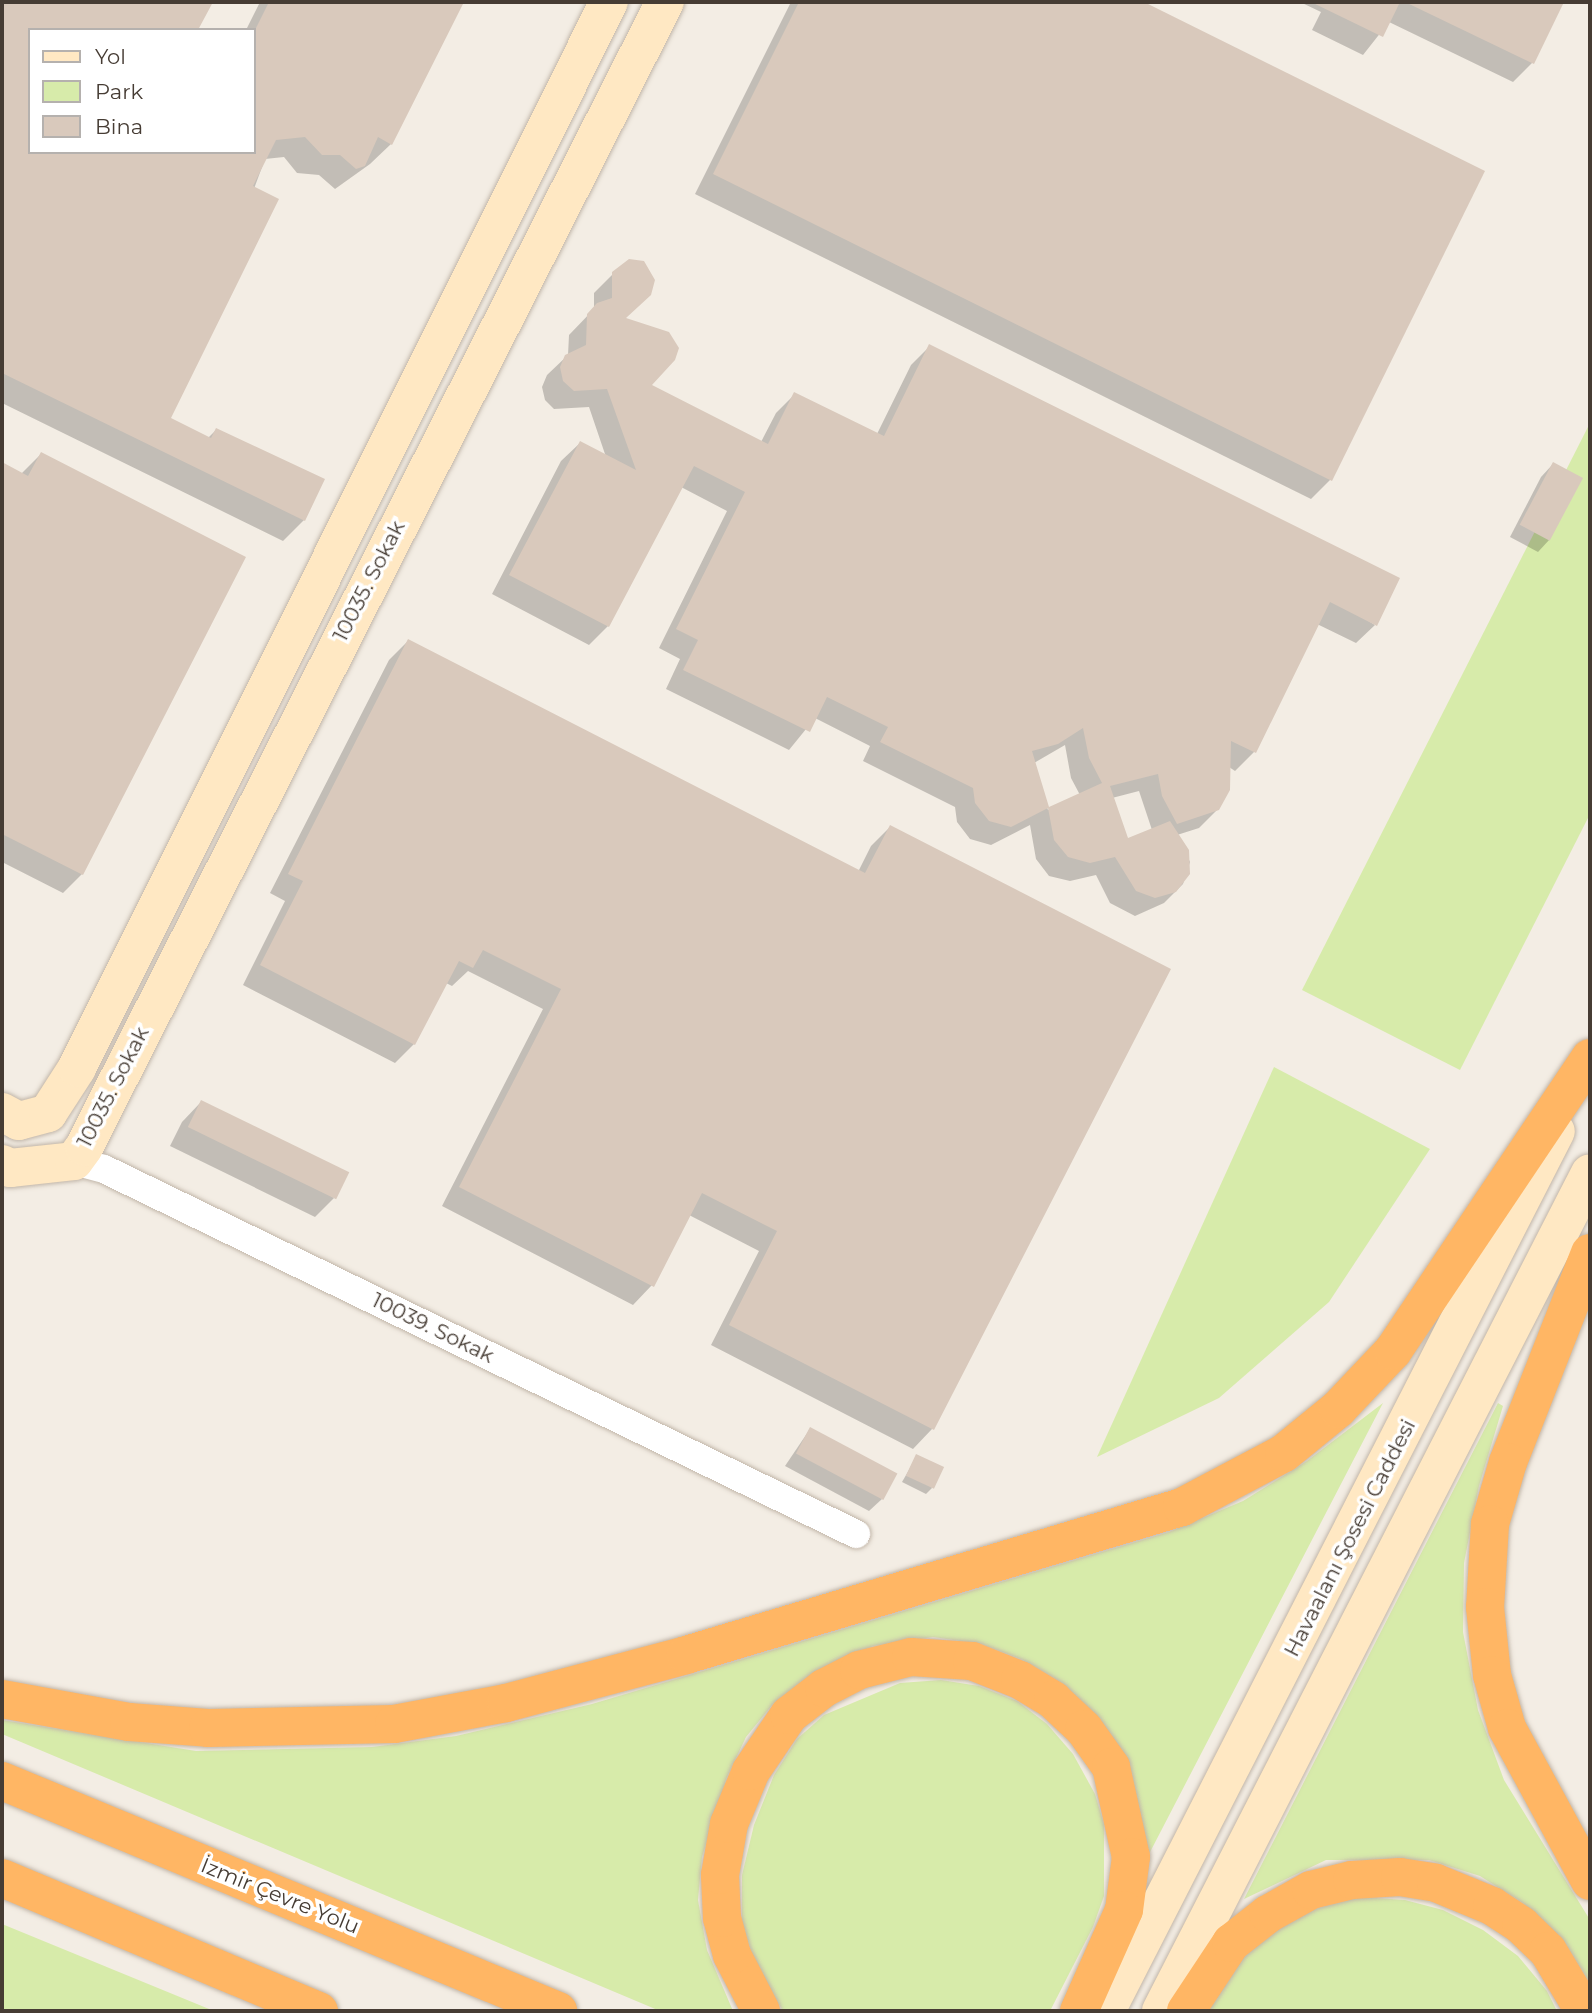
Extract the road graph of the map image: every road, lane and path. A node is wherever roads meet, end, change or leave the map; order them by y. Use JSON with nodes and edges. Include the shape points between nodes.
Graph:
{"nodes":[{"id":1,"x":609,"y":2,"type":"edge"},
{"id":2,"x":665,"y":2,"type":"edge"},
{"id":3,"x":1590,"y":1058,"type":"edge"},
{"id":4,"x":1590,"y":1064,"type":"edge"},
{"id":5,"x":10,"y":1116,"type":"edge"},
{"id":6,"x":74,"y":1161,"type":"junction"},
{"id":7,"x":2,"y":1164,"type":"edge"},
{"id":8,"x":1590,"y":1173,"type":"edge"},
{"id":9,"x":1590,"y":1253,"type":"edge"},
{"id":10,"x":856,"y":1534,"type":"dead end"},
{"id":11,"x":2,"y":1699,"type":"edge"},
{"id":12,"x":2,"y":1781,"type":"edge"},
{"id":13,"x":2,"y":1878,"type":"edge"},
{"id":14,"x":1590,"y":1881,"type":"edge"},
{"id":15,"x":319,"y":2011,"type":"edge"},
{"id":16,"x":558,"y":2011,"type":"edge"},
{"id":17,"x":761,"y":2011,"type":"edge"},
{"id":18,"x":1079,"y":2011,"type":"edge"},
{"id":19,"x":1106,"y":2011,"type":"edge"},
{"id":20,"x":1161,"y":2011,"type":"edge"},
{"id":21,"x":1186,"y":2011,"type":"edge"},
{"id":22,"x":1584,"y":2011,"type":"edge"}],
"edges":[{"from":1,"to":5,"type":"street","name":"10035. Sokak","via":[[77,1068],[48,1113]]},
{"from":2,"to":6,"type":"street","name":"10035. Sokak"},
{"from":3,"to":11,"type":"highway","via":[[1393,1351],[1338,1409],[1284,1453],[1182,1507],[686,1655],[506,1703],[394,1724],[208,1728],[129,1722]]},
{"from":4,"to":19,"type":"street","name":"Havaalanı Şosesi Caddesi"},
{"from":6,"to":7,"type":"street","name":"10039. Sokak","via":[[10,1168]]},
{"from":6,"to":10,"type":"street","name":"10039. Sokak","via":[[104,1169]]},
{"from":8,"to":20,"type":"street"},
{"from":9,"to":14,"type":"highway","via":[[1508,1462],[1490,1524],[1485,1607],[1492,1675],[1507,1728]]},
{"from":12,"to":16,"type":"highway","name":"İzmir Çevre Yolu"},
{"from":13,"to":15,"type":"highway"},
{"from":17,"to":18,"type":"highway","via":[[732,1955],[722,1918],[719,1875],[729,1824],[751,1771],[789,1715],[824,1688],[859,1670],[911,1657],[972,1661],[1020,1680],[1053,1700],[1084,1729],[1111,1767],[1131,1857],[1124,1910]]},
{"from":21,"to":22,"type":"highway","via":[[1231,1943],[1268,1914],[1311,1890],[1352,1880],[1400,1877],[1436,1883],[1492,1906],[1521,1925],[1548,1951]]}]}
